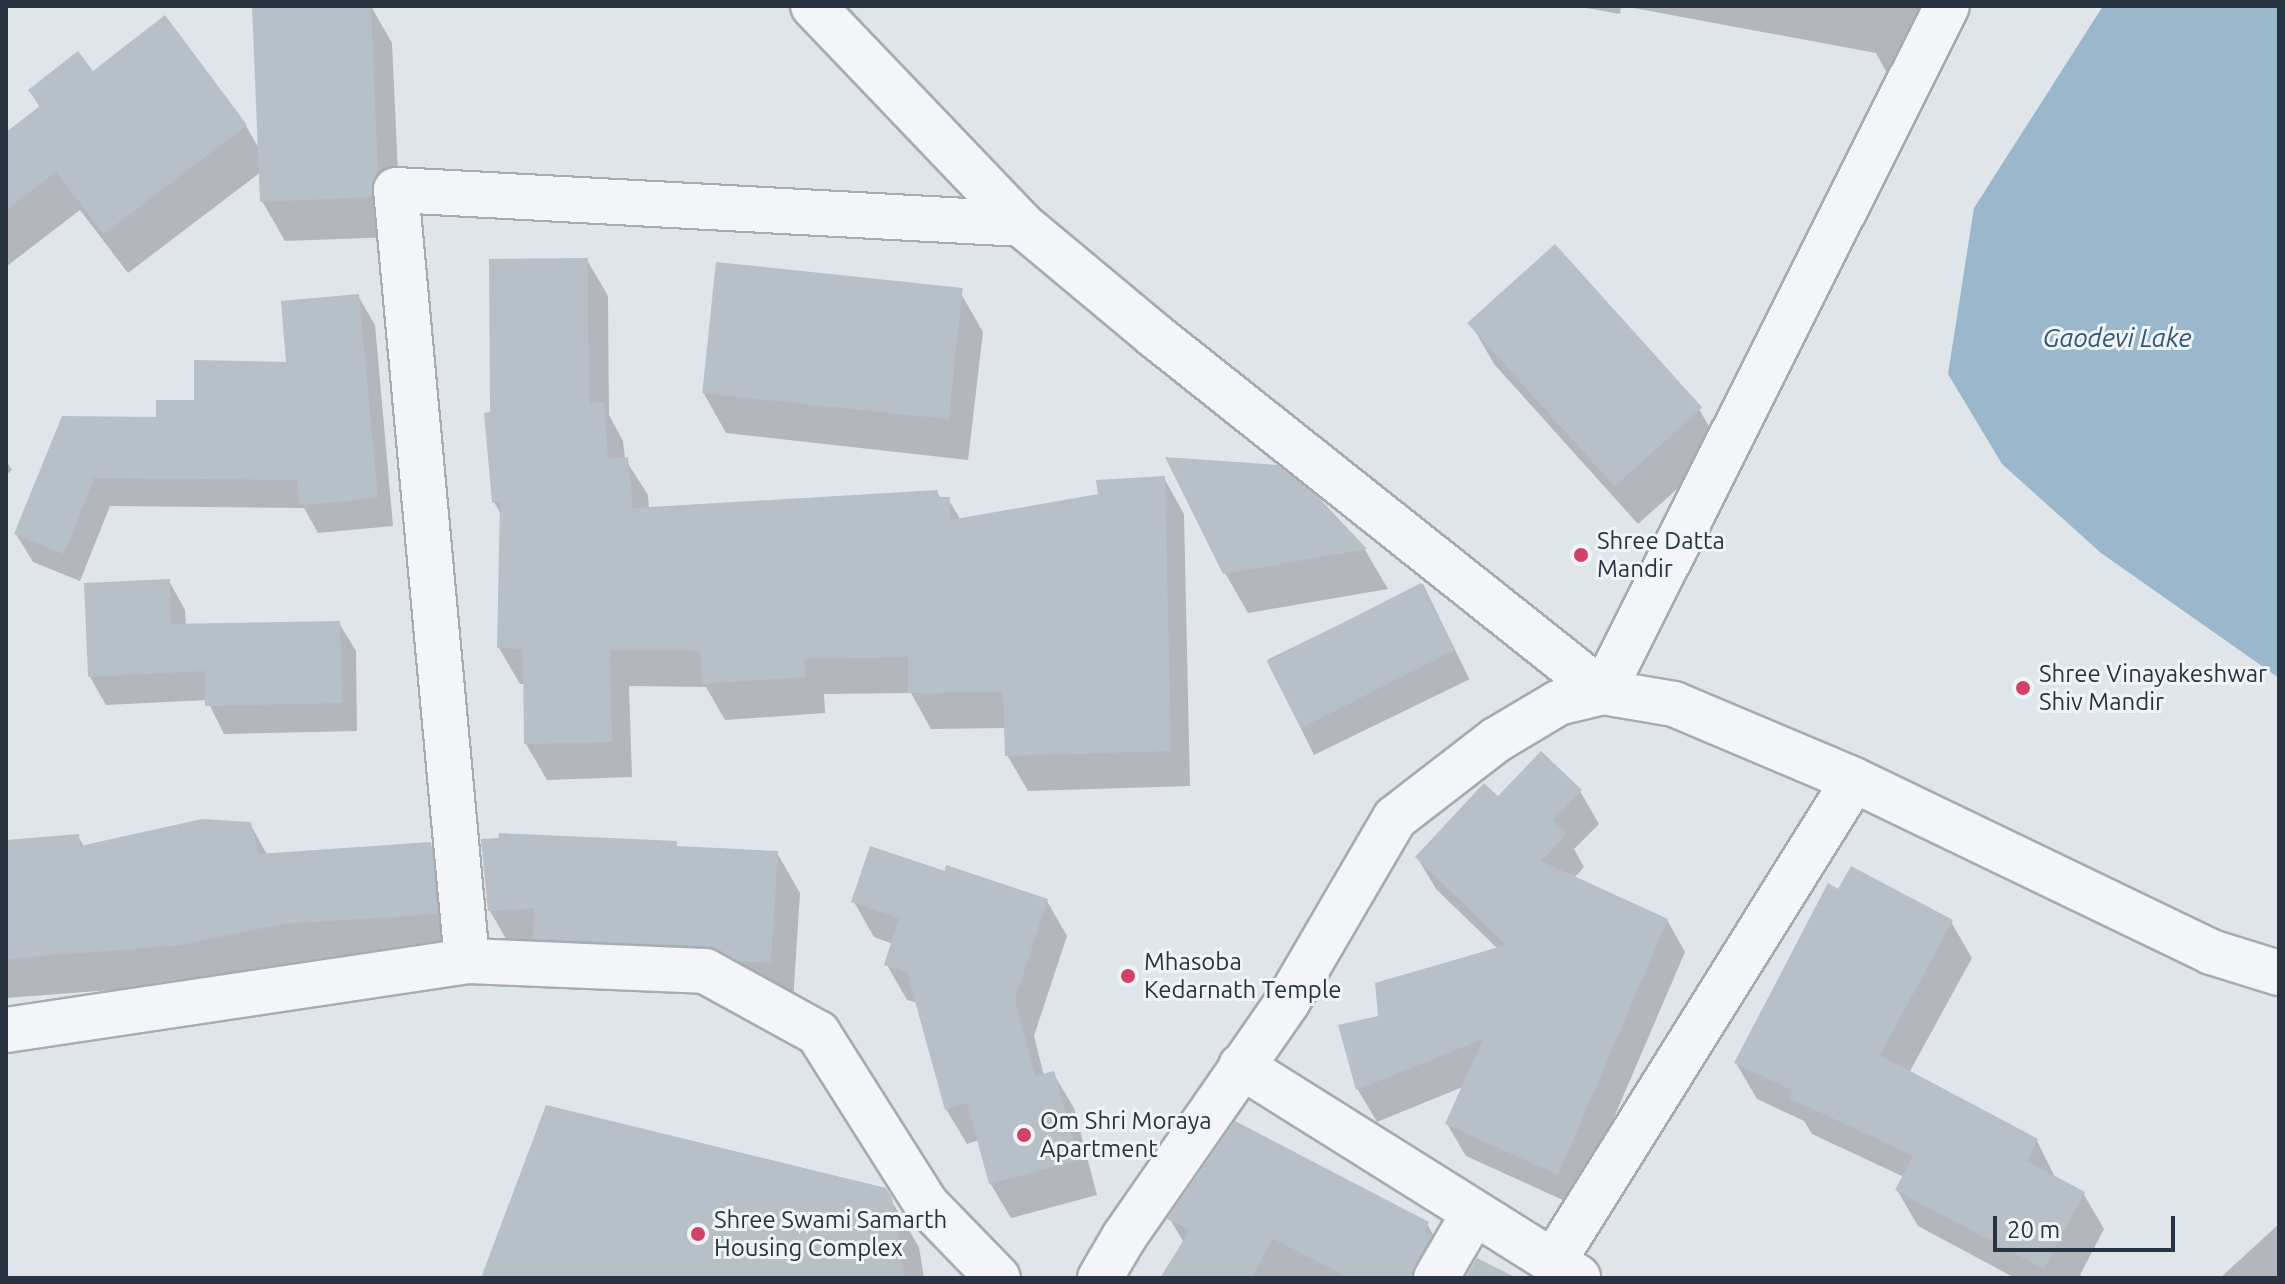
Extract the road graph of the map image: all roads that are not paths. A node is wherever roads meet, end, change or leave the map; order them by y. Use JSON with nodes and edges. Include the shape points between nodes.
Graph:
{"nodes":[{"id":1,"x":813,"y":6,"type":"edge"},
{"id":2,"x":1947,"y":6,"type":"edge"},
{"id":3,"x":1021,"y":224,"type":"junction"},
{"id":4,"x":1603,"y":692,"type":"junction"},
{"id":5,"x":1854,"y":780,"type":"junction"},
{"id":6,"x":467,"y":961,"type":"junction"},
{"id":7,"x":2279,"y":973,"type":"edge"},
{"id":8,"x":6,"y":1030,"type":"edge"},
{"id":9,"x":1241,"y":1066,"type":"junction"},
{"id":10,"x":1467,"y":1226,"type":"junction"},
{"id":11,"x":1554,"y":1272,"type":"edge"},
{"id":12,"x":998,"y":1278,"type":"edge"},
{"id":13,"x":1100,"y":1278,"type":"edge"},
{"id":14,"x":1436,"y":1278,"type":"edge"}],
"edges":[{"from":1,"to":3,"type":"street"},
{"from":2,"to":4,"type":"street"},
{"from":3,"to":4,"type":"street"},
{"from":3,"to":6,"type":"street","via":[[396,190]]},
{"from":4,"to":5,"type":"street","via":[[1674,704]]},
{"from":4,"to":9,"type":"street","via":[[1558,703],[1496,740],[1395,818],[1288,1001]]},
{"from":5,"to":7,"type":"street","via":[[2211,952]]},
{"from":5,"to":11,"type":"street"},
{"from":6,"to":8,"type":"street"},
{"from":6,"to":12,"type":"street","via":[[705,971],[818,1033],[926,1204]]},
{"from":9,"to":10,"type":"street"},
{"from":9,"to":13,"type":"street"},
{"from":10,"to":11,"type":"street"},
{"from":10,"to":14,"type":"street"}]}
